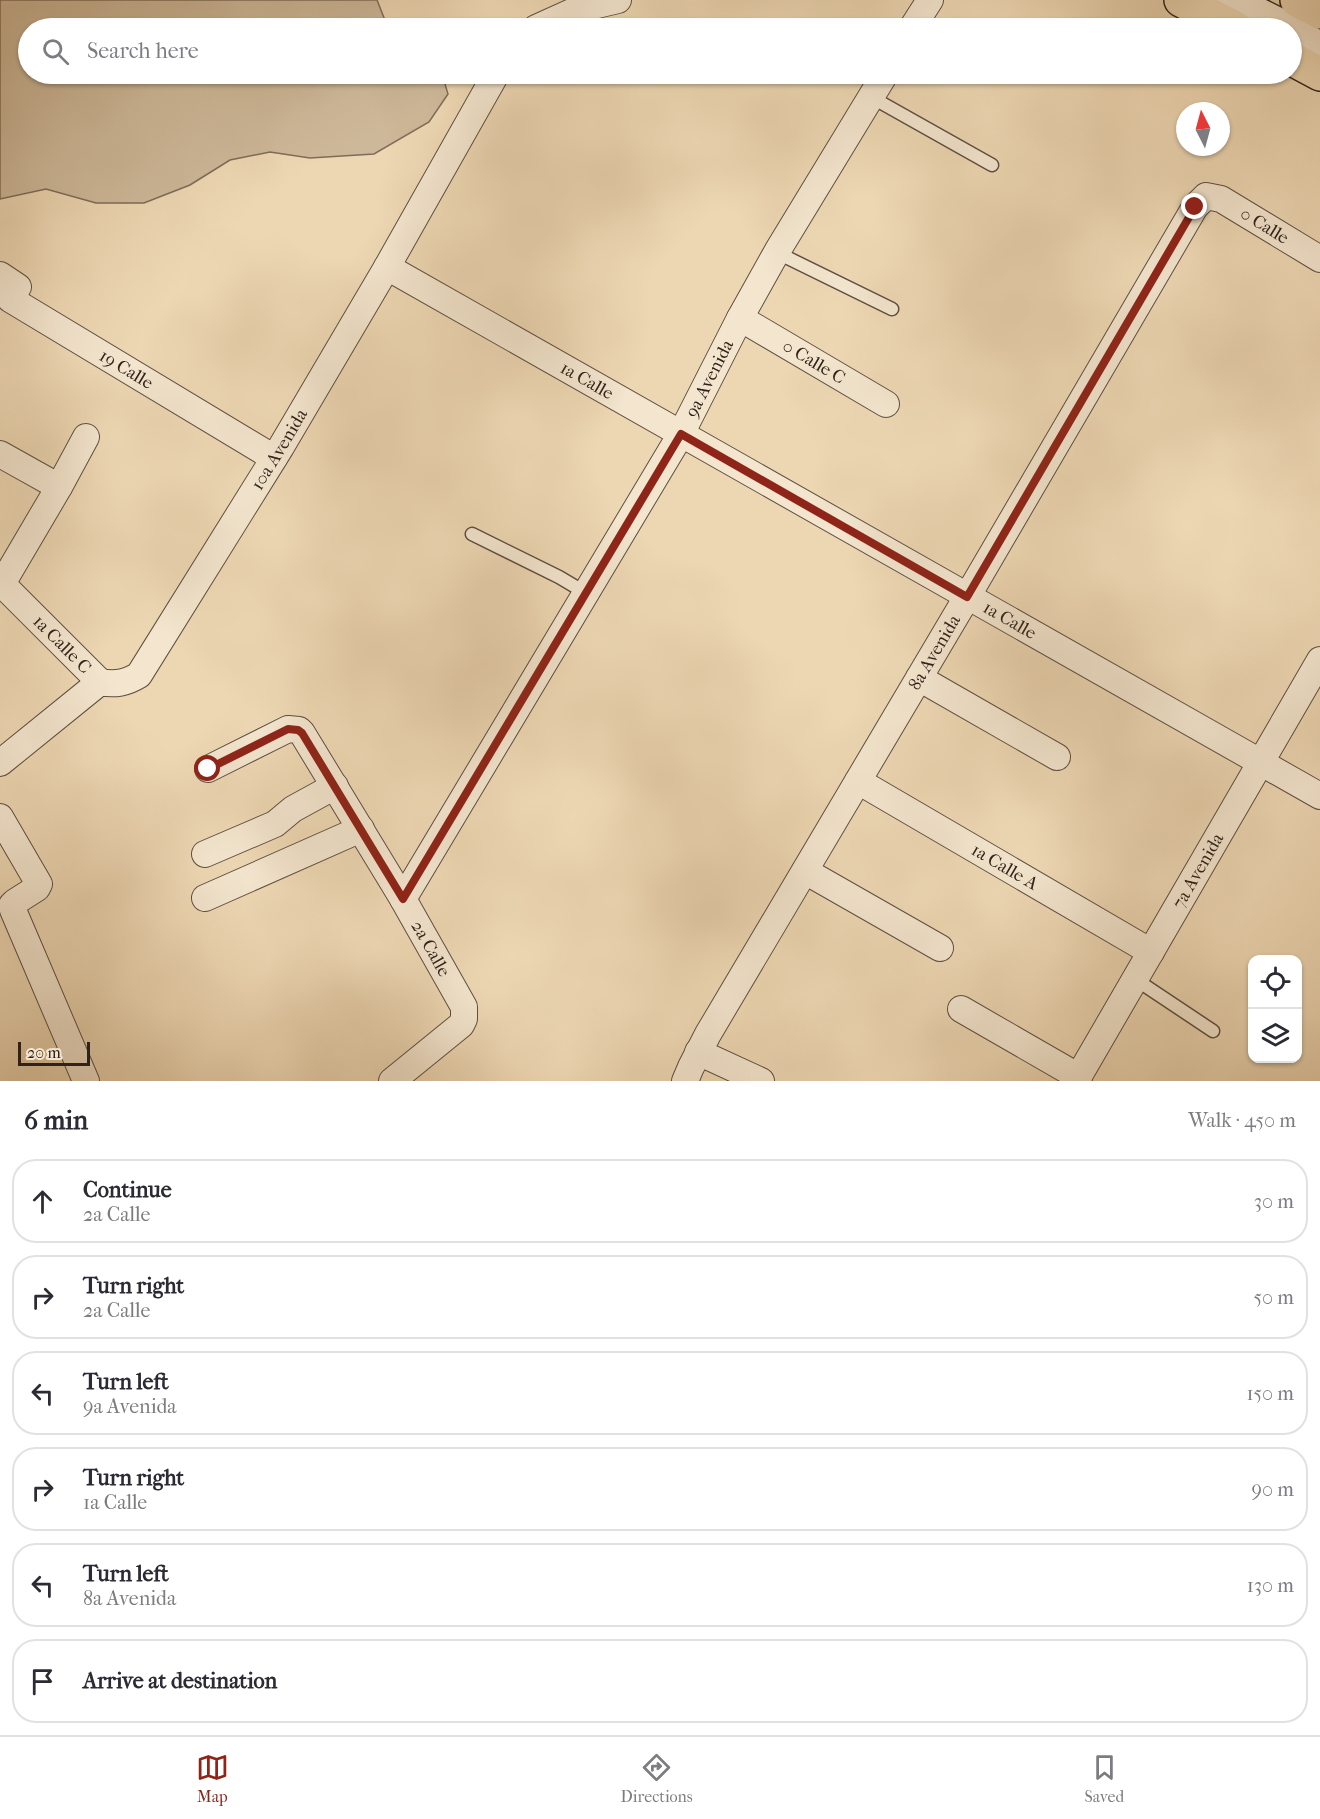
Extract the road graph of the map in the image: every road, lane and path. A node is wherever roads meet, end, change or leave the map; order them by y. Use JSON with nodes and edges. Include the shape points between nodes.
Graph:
{"nodes":[{"id":1,"x":618,"y":0,"type":"edge"},
{"id":2,"x":930,"y":0,"type":"edge"},
{"id":3,"x":1182,"y":0,"type":"edge"},
{"id":4,"x":1229,"y":0,"type":"edge"},
{"id":5,"x":1297,"y":0,"type":"edge"},
{"id":6,"x":1320,"y":12,"type":"edge"},
{"id":7,"x":558,"y":18,"type":"edge"},
{"id":8,"x":918,"y":18,"type":"edge"},
{"id":9,"x":1216,"y":18,"type":"edge"},
{"id":10,"x":1265,"y":18,"type":"edge"},
{"id":11,"x":1302,"y":38,"type":"edge"},
{"id":12,"x":1320,"y":49,"type":"edge"},
{"id":13,"x":1302,"y":64,"type":"edge"},
{"id":14,"x":1320,"y":74,"type":"edge"},
{"id":15,"x":490,"y":84,"type":"edge"},
{"id":16,"x":879,"y":84,"type":"edge"},
{"id":17,"x":871,"y":97,"type":"junction"},
{"id":18,"x":992,"y":165,"type":"dead end"},
{"id":19,"x":1206,"y":196,"type":"joint"},
{"id":20,"x":778,"y":250,"type":"junction"},
{"id":21,"x":1320,"y":259,"type":"edge"},
{"id":22,"x":387,"y":267,"type":"junction"},
{"id":23,"x":0,"y":275,"type":"edge"},
{"id":24,"x":892,"y":309,"type":"dead end"},
{"id":25,"x":740,"y":318,"type":"junction"},
{"id":26,"x":886,"y":404,"type":"dead end"},
{"id":27,"x":681,"y":434,"type":"junction"},
{"id":28,"x":86,"y":437,"type":"dead end"},
{"id":29,"x":0,"y":453,"type":"edge"},
{"id":30,"x":274,"y":458,"type":"junction"},
{"id":31,"x":59,"y":487,"type":"junction"},
{"id":32,"x":471,"y":534,"type":"dead end"},
{"id":33,"x":1,"y":583,"type":"edge"},
{"id":34,"x":586,"y":593,"type":"junction"},
{"id":35,"x":967,"y":597,"type":"junction"},
{"id":36,"x":1320,"y":660,"type":"edge"},
{"id":37,"x":919,"y":678,"type":"junction"},
{"id":38,"x":100,"y":682,"type":"junction"},
{"id":39,"x":1057,"y":756,"type":"dead end"},
{"id":40,"x":0,"y":763,"type":"edge"},
{"id":41,"x":1259,"y":763,"type":"junction"},
{"id":42,"x":208,"y":769,"type":"dead end"},
{"id":43,"x":858,"y":782,"type":"junction"},
{"id":44,"x":335,"y":786,"type":"junction"},
{"id":45,"x":1320,"y":796,"type":"edge"},
{"id":46,"x":0,"y":817,"type":"edge"},
{"id":47,"x":361,"y":829,"type":"junction"},
{"id":48,"x":205,"y":854,"type":"dead end"},
{"id":49,"x":805,"y":871,"type":"junction"},
{"id":50,"x":205,"y":898,"type":"dead end"},
{"id":51,"x":403,"y":899,"type":"junction"},
{"id":52,"x":940,"y":948,"type":"dead end"},
{"id":53,"x":1151,"y":951,"type":"junction"},
{"id":54,"x":1135,"y":979,"type":"junction"},
{"id":55,"x":961,"y":1009,"type":"dead end"},
{"id":56,"x":1213,"y":1031,"type":"dead end"},
{"id":57,"x":698,"y":1052,"type":"junction"},
{"id":58,"x":1077,"y":1079,"type":"edge"},
{"id":59,"x":86,"y":1081,"type":"edge"},
{"id":60,"x":392,"y":1081,"type":"edge"},
{"id":61,"x":681,"y":1081,"type":"edge"},
{"id":62,"x":761,"y":1081,"type":"edge"}],
"edges":[{"from":1,"to":7,"type":"street"},
{"from":2,"to":8,"type":"street"},
{"from":3,"to":9,"type":"main road"},
{"from":4,"to":10,"type":"main road"},
{"from":5,"to":6,"type":"main road"},
{"from":11,"to":12,"type":"main road"},
{"from":13,"to":14,"type":"main road"},
{"from":15,"to":22,"type":"street","name":"10a Avenida"},
{"from":16,"to":17,"type":"street","name":"9a Avenida"},
{"from":17,"to":18,"type":"lane"},
{"from":17,"to":20,"type":"street","name":"9a Avenida"},
{"from":19,"to":21,"type":"street","name":"0 Calle","via":[[1221,199]]},
{"from":19,"to":35,"type":"street","name":"8a Avenida","via":[[1195,207]]},
{"from":20,"to":24,"type":"lane"},
{"from":20,"to":25,"type":"street","name":"9a Avenida"},
{"from":22,"to":27,"type":"street","name":"1a Calle"},
{"from":22,"to":30,"type":"street","name":"10a Avenida"},
{"from":23,"to":30,"type":"street","name":"19 Calle","via":[[18,287],[10,299]]},
{"from":25,"to":26,"type":"street","name":"0 Calle C"},
{"from":25,"to":27,"type":"street","name":"9a Avenida"},
{"from":27,"to":34,"type":"street","name":"9a Avenida"},
{"from":27,"to":35,"type":"street","name":"1a Calle"},
{"from":28,"to":31,"type":"street"},
{"from":29,"to":31,"type":"street"},
{"from":30,"to":38,"type":"street","name":"10a Avenida","via":[[139,675],[121,683]]},
{"from":31,"to":33,"type":"street"},
{"from":32,"to":34,"type":"lane"},
{"from":33,"to":38,"type":"street","name":"1a Calle C"},
{"from":34,"to":51,"type":"street","name":"9a Avenida"},
{"from":35,"to":37,"type":"street","name":"8a Avenida"},
{"from":35,"to":41,"type":"street","name":"1a Calle"},
{"from":36,"to":41,"type":"street","name":"7a Avenida"},
{"from":37,"to":39,"type":"street"},
{"from":37,"to":43,"type":"street","name":"8a Avenida"},
{"from":38,"to":40,"type":"street"},
{"from":41,"to":45,"type":"street","name":"1a Calle"},
{"from":41,"to":53,"type":"street","name":"7a Avenida"},
{"from":42,"to":44,"type":"street","name":"2a Calle","via":[[288,729],[298,730],[306,736]]},
{"from":43,"to":49,"type":"street","name":"8a Avenida"},
{"from":43,"to":53,"type":"street","name":"1a Calle A"},
{"from":44,"to":47,"type":"street","name":"2a Calle"},
{"from":44,"to":48,"type":"street","via":[[293,809],[275,824]]},
{"from":46,"to":59,"type":"street","via":[[39,884],[12,905],[13,910]]},
{"from":47,"to":50,"type":"street"},
{"from":47,"to":51,"type":"street","name":"2a Calle"},
{"from":49,"to":52,"type":"street"},
{"from":49,"to":57,"type":"street","name":"8a Avenida"},
{"from":51,"to":60,"type":"street","name":"2a Calle","via":[[465,1013],[461,1025]]},
{"from":53,"to":54,"type":"street","name":"7a Avenida"},
{"from":54,"to":56,"type":"lane"},
{"from":54,"to":58,"type":"street","name":"7a Avenida"},
{"from":55,"to":58,"type":"street"},
{"from":57,"to":61,"type":"street","name":"8a Avenida"},
{"from":57,"to":62,"type":"street"}]}
